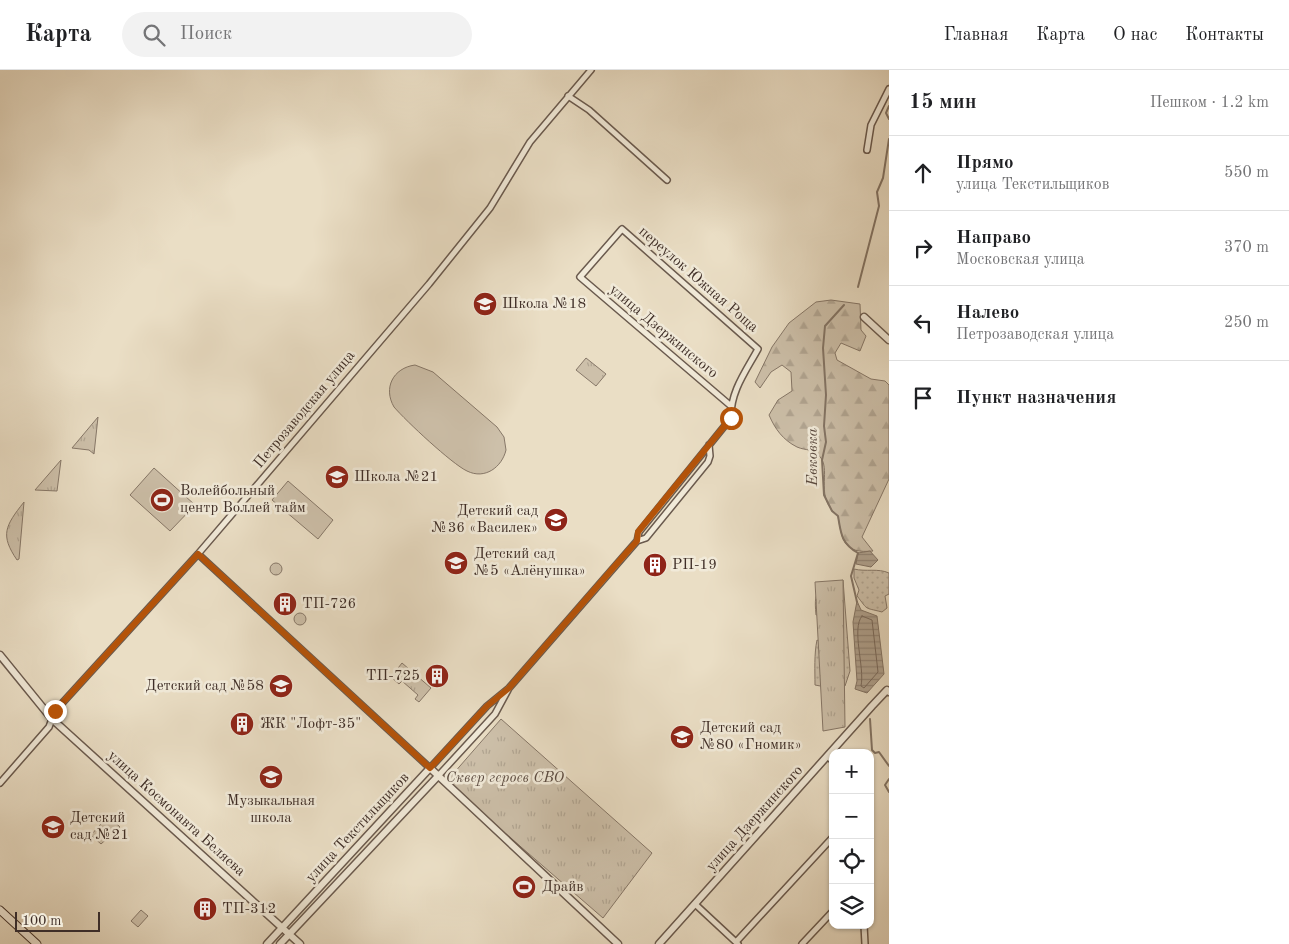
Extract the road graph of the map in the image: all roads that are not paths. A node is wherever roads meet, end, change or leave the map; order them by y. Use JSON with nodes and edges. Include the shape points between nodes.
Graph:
{"nodes":[{"id":1,"x":591,"y":70,"type":"edge"},
{"id":2,"x":889,"y":88,"type":"edge"},
{"id":3,"x":568,"y":96,"type":"junction"},
{"id":4,"x":867,"y":150,"type":"dead end"},
{"id":5,"x":667,"y":180,"type":"dead end"},
{"id":6,"x":580,"y":278,"type":"joint"},
{"id":7,"x":864,"y":317,"type":"dead end"},
{"id":8,"x":889,"y":340,"type":"edge"},
{"id":9,"x":731,"y":406,"type":"junction"},
{"id":10,"x":709,"y":445,"type":"junction"},
{"id":11,"x":637,"y":541,"type":"junction"},
{"id":12,"x":198,"y":554,"type":"junction"},
{"id":13,"x":0,"y":655,"type":"edge"},
{"id":14,"x":509,"y":688,"type":"junction"},
{"id":15,"x":888,"y":690,"type":"edge"},
{"id":16,"x":487,"y":706,"type":"junction"},
{"id":17,"x":495,"y":714,"type":"junction"},
{"id":18,"x":52,"y":719,"type":"junction"},
{"id":19,"x":839,"y":749,"type":"edge"},
{"id":20,"x":829,"y":761,"type":"edge"},
{"id":21,"x":430,"y":768,"type":"junction"},
{"id":22,"x":439,"y":775,"type":"junction"},
{"id":23,"x":0,"y":783,"type":"edge"},
{"id":24,"x":831,"y":839,"type":"edge"},
{"id":25,"x":695,"y":904,"type":"junction"},
{"id":26,"x":0,"y":910,"type":"edge"},
{"id":27,"x":829,"y":915,"type":"edge"},
{"id":28,"x":282,"y":928,"type":"junction"},
{"id":29,"x":864,"y":929,"type":"edge"},
{"id":30,"x":289,"y":934,"type":"junction"},
{"id":31,"x":737,"y":943,"type":"edge"},
{"id":32,"x":37,"y":944,"type":"edge"},
{"id":33,"x":268,"y":944,"type":"edge"},
{"id":34,"x":280,"y":944,"type":"edge"},
{"id":35,"x":300,"y":944,"type":"edge"},
{"id":36,"x":618,"y":944,"type":"edge"},
{"id":37,"x":659,"y":944,"type":"edge"},
{"id":38,"x":802,"y":944,"type":"edge"},
{"id":39,"x":865,"y":944,"type":"edge"}],
"edges":[{"from":1,"to":3,"type":"street","name":"Петрозаводская улица"},
{"from":2,"to":4,"type":"street","via":[[871,125]]},
{"from":3,"to":5,"type":"street","via":[[589,110]]},
{"from":3,"to":12,"type":"street","name":"Петрозаводская улица","via":[[530,142],[490,208],[429,284]]},
{"from":6,"to":9,"type":"street","name":"улица Дзержинского"},
{"from":6,"to":9,"type":"street","name":"переулок Южная Роща","via":[[622,230],[758,349],[735,391]]},
{"from":7,"to":8,"type":"street"},
{"from":9,"to":10,"type":"street","name":"улица Текстильщиков","via":[[731,418]]},
{"from":10,"to":11,"type":"street","name":"улица Текстильщиков","via":[[638,532]]},
{"from":10,"to":11,"type":"street","name":"улица Текстильщиков","via":[[708,462],[646,538]]},
{"from":11,"to":14,"type":"street","name":"улица Текстильщиков"},
{"from":12,"to":18,"type":"street","name":"Петрозаводская улица","via":[[55,711]]},
{"from":12,"to":21,"type":"street"},
{"from":13,"to":18,"type":"street","name":"улица Космонавта Беляева"},
{"from":14,"to":16,"type":"street","name":"улица Текстильщиков"},
{"from":14,"to":17,"type":"street","name":"улица Текстильщиков"},
{"from":15,"to":19,"type":"street","name":"улица Дзержинского"},
{"from":16,"to":17,"type":"street"},
{"from":16,"to":21,"type":"street","name":"улица Текстильщиков"},
{"from":17,"to":22,"type":"street","name":"улица Текстильщиков"},
{"from":18,"to":23,"type":"street","name":"Петрозаводская улица","via":[[42,736]]},
{"from":18,"to":28,"type":"street","name":"улица Космонавта Беляева"},
{"from":20,"to":25,"type":"street","name":"улица Дзержинского"},
{"from":21,"to":22,"type":"street"},
{"from":21,"to":28,"type":"street","name":"улица Текстильщиков"},
{"from":22,"to":30,"type":"street","name":"улица Текстильщиков"},
{"from":22,"to":36,"type":"street"},
{"from":24,"to":31,"type":"street"},
{"from":25,"to":31,"type":"street"},
{"from":25,"to":37,"type":"street","name":"улица Дзержинского"},
{"from":26,"to":32,"type":"main road"},
{"from":27,"to":38,"type":"street"},
{"from":28,"to":30,"type":"street","name":"улица Космонавта Беляева"},
{"from":28,"to":33,"type":"street","name":"улица Текстильщиков"},
{"from":29,"to":39,"type":"street"},
{"from":30,"to":34,"type":"street","name":"улица Текстильщиков"},
{"from":30,"to":35,"type":"street","name":"улица Космонавта Беляева"}]}
